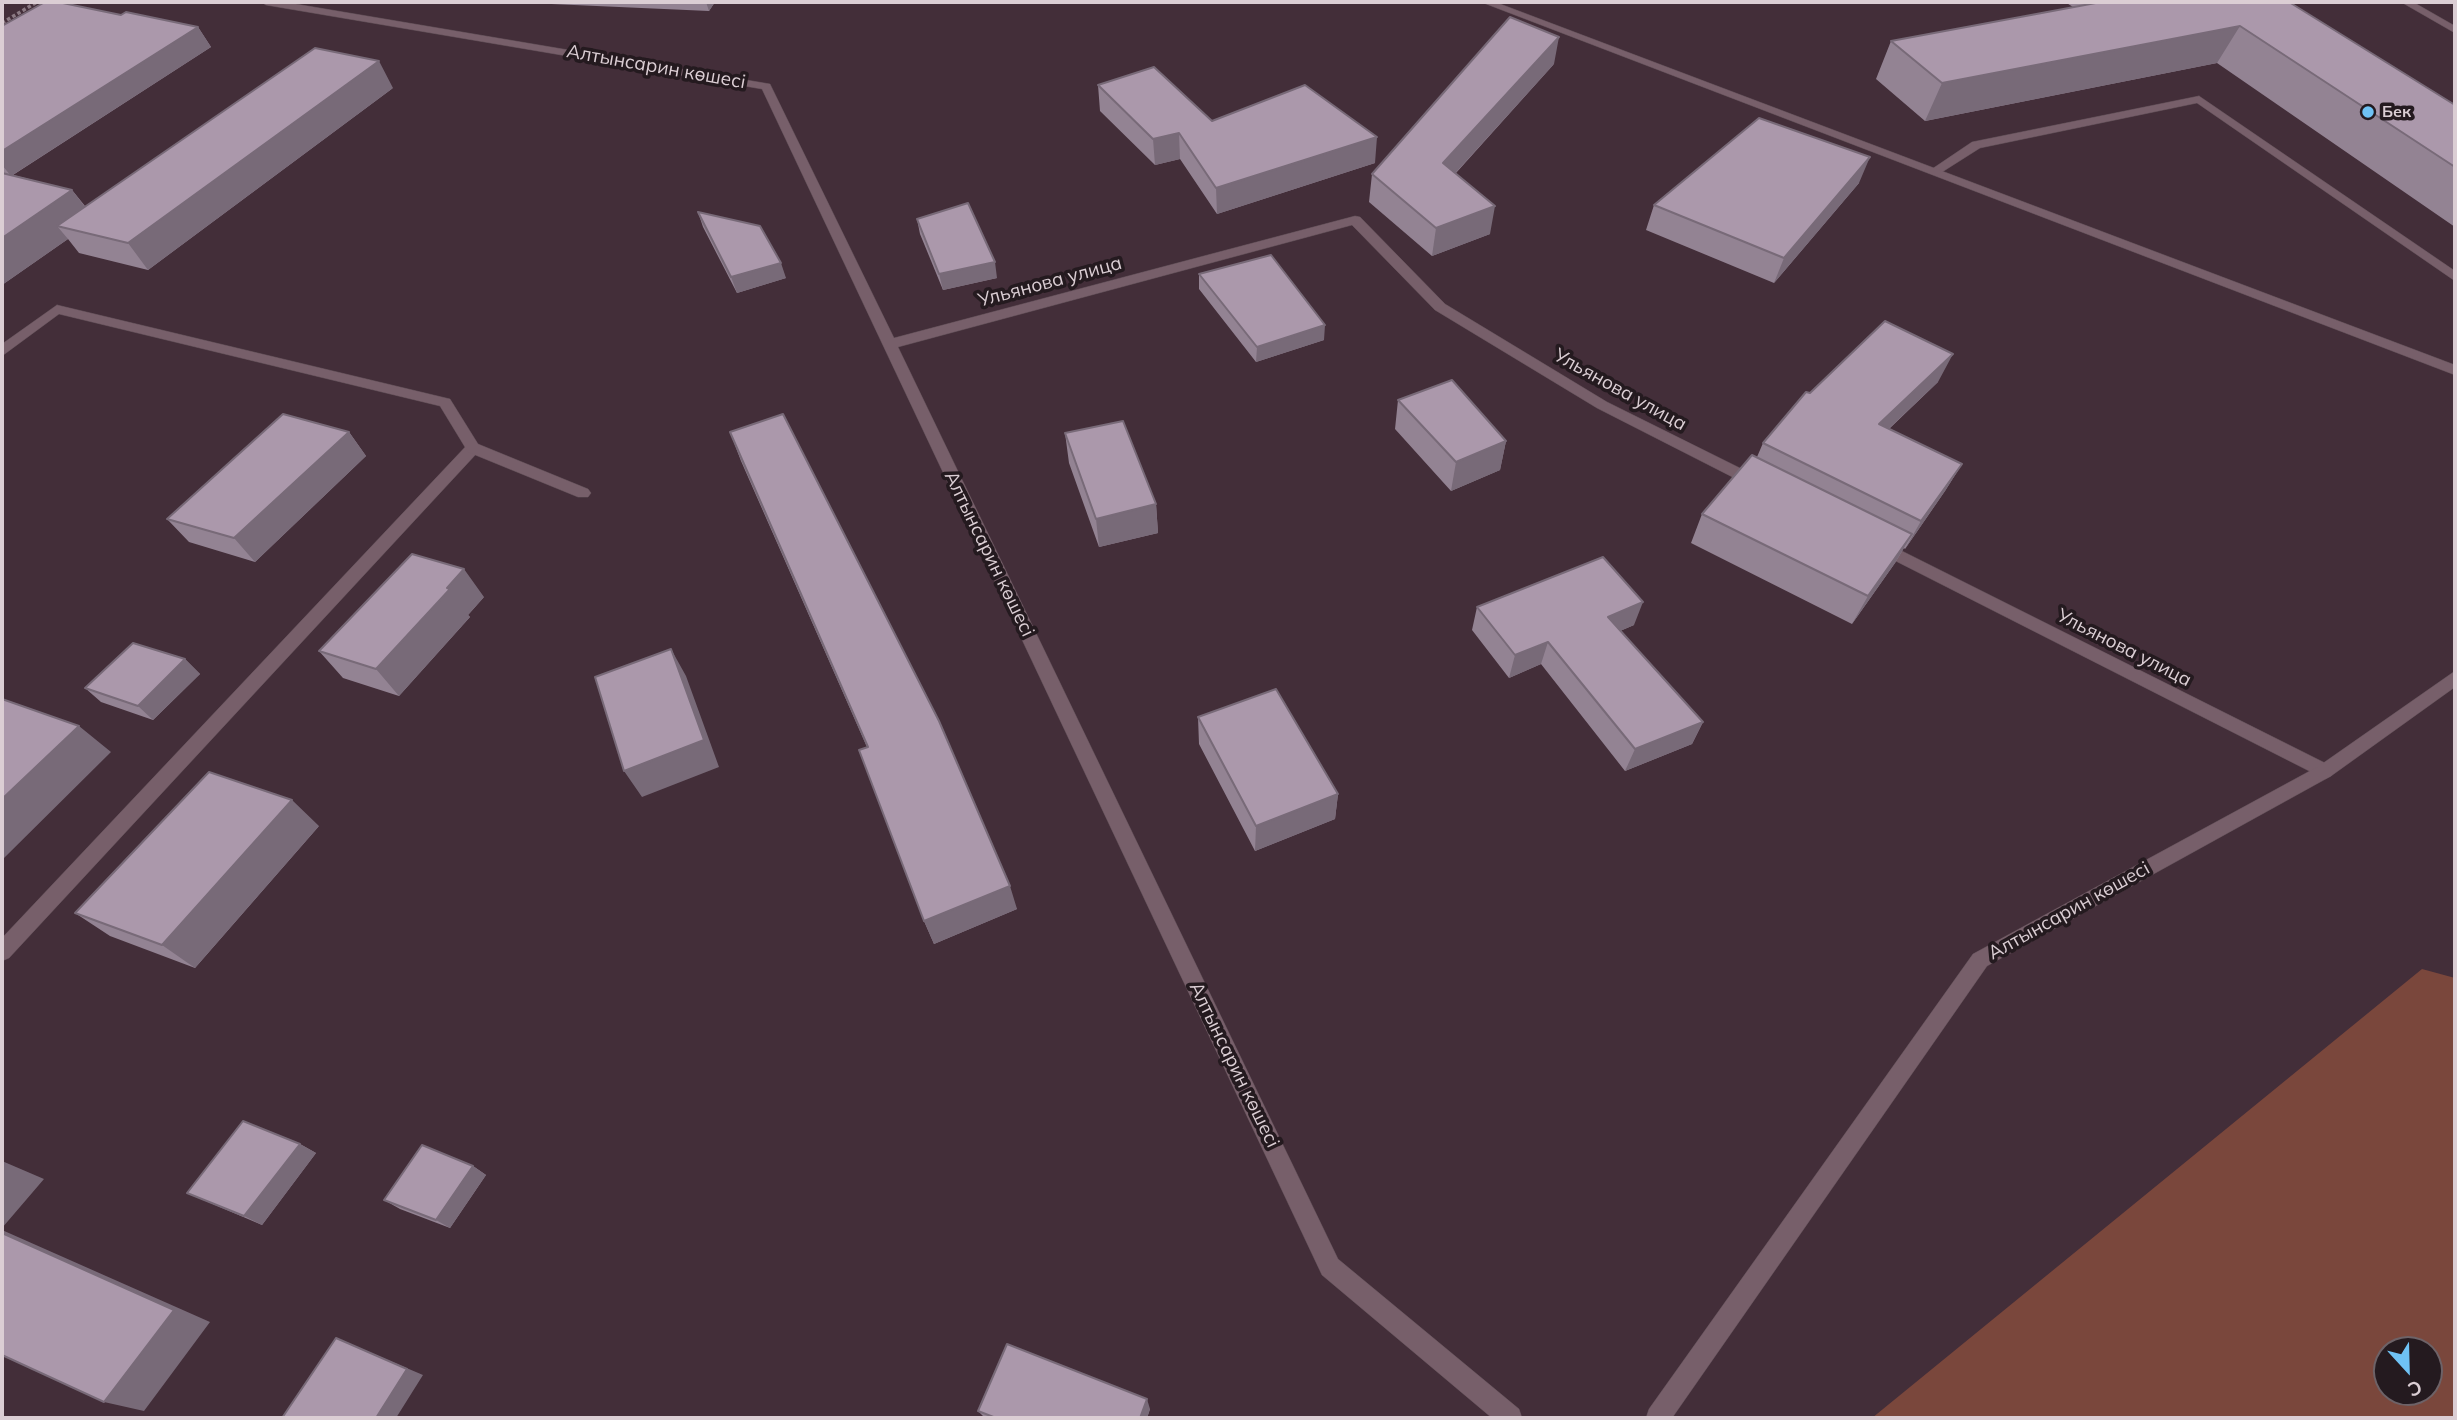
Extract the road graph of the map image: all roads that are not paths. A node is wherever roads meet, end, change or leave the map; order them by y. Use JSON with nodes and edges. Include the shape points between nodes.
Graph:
{"nodes":[{"id":1,"x":266,"y":2,"type":"edge"},
{"id":2,"x":1486,"y":2,"type":"edge"},
{"id":3,"x":2410,"y":2,"type":"edge"},
{"id":4,"x":2455,"y":30,"type":"edge"},
{"id":5,"x":1935,"y":171,"type":"junction"},
{"id":6,"x":2455,"y":277,"type":"edge"},
{"id":7,"x":890,"y":344,"type":"junction"},
{"id":8,"x":2,"y":351,"type":"edge"},
{"id":9,"x":2455,"y":370,"type":"edge"},
{"id":10,"x":473,"y":448,"type":"junction"},
{"id":11,"x":583,"y":493,"type":"dead end"},
{"id":12,"x":1776,"y":493,"type":"edge"},
{"id":13,"x":1864,"y":537,"type":"edge"},
{"id":14,"x":2455,"y":678,"type":"edge"},
{"id":15,"x":2325,"y":771,"type":"junction"},
{"id":16,"x":2,"y":952,"type":"edge"},
{"id":17,"x":1510,"y":1418,"type":"edge"},
{"id":18,"x":1658,"y":1418,"type":"edge"}],
"edges":[{"from":1,"to":7,"type":"street","name":"Алтынсарин көшесі","via":[[766,86]]},
{"from":2,"to":5,"type":"street"},
{"from":3,"to":4,"type":"street"},
{"from":5,"to":6,"type":"street","via":[[1976,145],[2199,99]]},
{"from":5,"to":9,"type":"street"},
{"from":7,"to":12,"type":"street","name":"Ульянова улица","via":[[1355,220],[1440,307],[1602,405]]},
{"from":7,"to":17,"type":"street","name":"Алтынсарин көшесі","via":[[1330,1267]]},
{"from":8,"to":10,"type":"street","via":[[57,309],[445,401]]},
{"from":10,"to":11,"type":"street"},
{"from":10,"to":16,"type":"street"},
{"from":13,"to":15,"type":"street","name":"Ульянова улица"},
{"from":14,"to":15,"type":"street","name":"Алтынсарин көшесі"},
{"from":15,"to":18,"type":"street","name":"Алтынсарин көшесі","via":[[1980,960]]}]}
